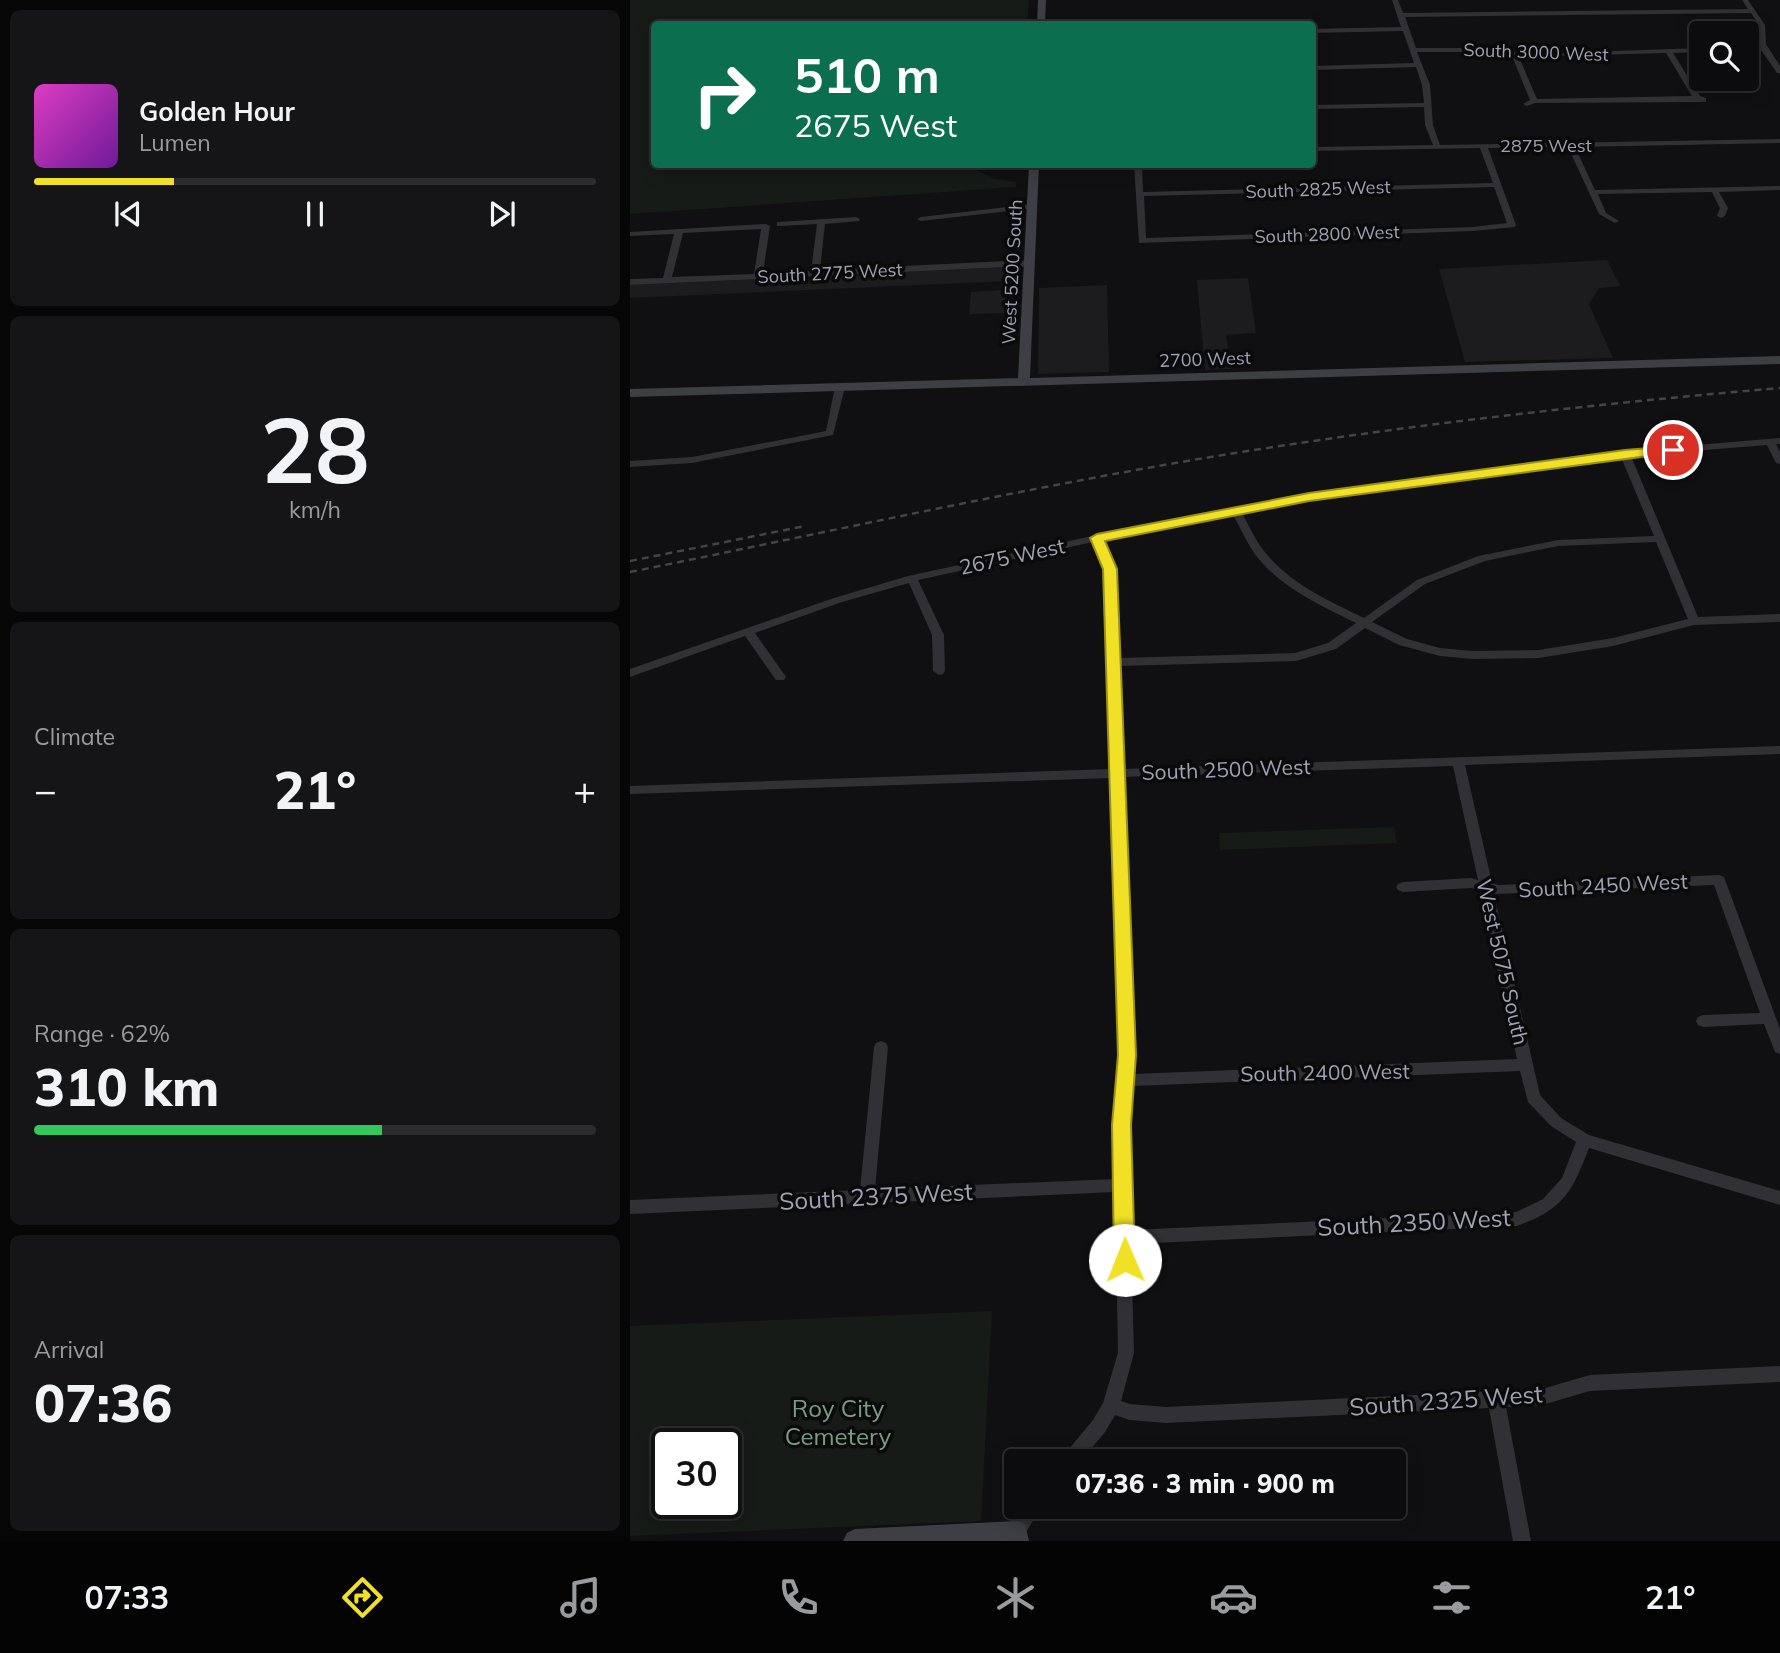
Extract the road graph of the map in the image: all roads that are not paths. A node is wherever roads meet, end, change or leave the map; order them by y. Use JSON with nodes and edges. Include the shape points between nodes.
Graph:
{"nodes":[{"id":1,"x":1042,"y":0,"type":"edge"},
{"id":2,"x":1395,"y":0,"type":"edge"},
{"id":3,"x":1745,"y":0,"type":"edge"},
{"id":4,"x":1754,"y":11,"type":"junction"},
{"id":5,"x":1401,"y":15,"type":"junction"},
{"id":6,"x":1041,"y":21,"type":"edge"},
{"id":7,"x":1406,"y":29,"type":"junction"},
{"id":8,"x":1316,"y":31,"type":"edge"},
{"id":9,"x":1762,"y":48,"type":"joint"},
{"id":10,"x":1413,"y":50,"type":"junction"},
{"id":11,"x":1689,"y":51,"type":"edge"},
{"id":12,"x":1669,"y":53,"type":"junction"},
{"id":13,"x":1515,"y":55,"type":"junction"},
{"id":14,"x":1419,"y":65,"type":"junction"},
{"id":15,"x":1316,"y":68,"type":"edge"},
{"id":16,"x":1780,"y":71,"type":"edge"},
{"id":17,"x":1427,"y":105,"type":"junction"},
{"id":18,"x":1316,"y":107,"type":"edge"},
{"id":19,"x":1780,"y":141,"type":"edge"},
{"id":20,"x":1483,"y":145,"type":"junction"},
{"id":21,"x":1437,"y":146,"type":"junction"},
{"id":22,"x":1571,"y":146,"type":"junction"},
{"id":23,"x":1316,"y":149,"type":"edge"},
{"id":24,"x":1034,"y":168,"type":"edge"},
{"id":25,"x":1138,"y":168,"type":"edge"},
{"id":26,"x":1497,"y":184,"type":"junction"},
{"id":27,"x":1780,"y":188,"type":"edge"},
{"id":28,"x":1714,"y":189,"type":"junction"},
{"id":29,"x":1593,"y":192,"type":"junction"},
{"id":30,"x":1140,"y":194,"type":"junction"},
{"id":31,"x":1032,"y":206,"type":"junction"},
{"id":32,"x":1721,"y":216,"type":"dead end"},
{"id":33,"x":856,"y":219,"type":"dead end"},
{"id":34,"x":921,"y":219,"type":"dead end"},
{"id":35,"x":821,"y":221,"type":"junction"},
{"id":36,"x":1615,"y":221,"type":"dead end"},
{"id":37,"x":780,"y":224,"type":"dead end"},
{"id":38,"x":679,"y":231,"type":"junction"},
{"id":39,"x":630,"y":234,"type":"edge"},
{"id":40,"x":1030,"y":263,"type":"junction"},
{"id":41,"x":816,"y":273,"type":"junction"},
{"id":42,"x":758,"y":276,"type":"junction"},
{"id":43,"x":667,"y":281,"type":"junction"},
{"id":44,"x":630,"y":282,"type":"edge"},
{"id":45,"x":1780,"y":360,"type":"edge"},
{"id":46,"x":1024,"y":381,"type":"junction"},
{"id":47,"x":840,"y":387,"type":"junction"},
{"id":48,"x":630,"y":393,"type":"edge"},
{"id":49,"x":1775,"y":442,"type":"edge"},
{"id":50,"x":1625,"y":454,"type":"junction"},
{"id":51,"x":1780,"y":461,"type":"edge"},
{"id":52,"x":630,"y":464,"type":"edge"},
{"id":53,"x":1236,"y":510,"type":"junction"},
{"id":54,"x":1097,"y":538,"type":"junction"},
{"id":55,"x":1660,"y":539,"type":"junction"},
{"id":56,"x":912,"y":578,"type":"junction"},
{"id":57,"x":1780,"y":618,"type":"edge"},
{"id":58,"x":1693,"y":621,"type":"junction"},
{"id":59,"x":1365,"y":625,"type":"junction"},
{"id":60,"x":748,"y":632,"type":"junction"},
{"id":61,"x":1112,"y":662,"type":"junction"},
{"id":62,"x":939,"y":671,"type":"dead end"},
{"id":63,"x":630,"y":673,"type":"edge"},
{"id":64,"x":780,"y":677,"type":"dead end"},
{"id":65,"x":1780,"y":750,"type":"edge"},
{"id":66,"x":1458,"y":761,"type":"junction"},
{"id":67,"x":1118,"y":773,"type":"junction"},
{"id":68,"x":630,"y":790,"type":"edge"},
{"id":69,"x":1403,"y":887,"type":"dead end"},
{"id":70,"x":1486,"y":887,"type":"junction"},
{"id":71,"x":1769,"y":1018,"type":"junction"},
{"id":72,"x":1703,"y":1021,"type":"dead end"},
{"id":73,"x":881,"y":1047,"type":"dead end"},
{"id":74,"x":1780,"y":1048,"type":"edge"},
{"id":75,"x":1525,"y":1065,"type":"junction"},
{"id":76,"x":1125,"y":1080,"type":"junction"},
{"id":77,"x":1585,"y":1140,"type":"junction"},
{"id":78,"x":1122,"y":1185,"type":"junction"},
{"id":79,"x":867,"y":1196,"type":"junction"},
{"id":80,"x":1780,"y":1198,"type":"edge"},
{"id":81,"x":630,"y":1208,"type":"edge"},
{"id":82,"x":1124,"y":1237,"type":"junction"},
{"id":83,"x":1780,"y":1374,"type":"edge"},
{"id":84,"x":1496,"y":1399,"type":"junction"},
{"id":85,"x":1111,"y":1406,"type":"junction"},
{"id":86,"x":1080,"y":1449,"type":"edge"},
{"id":87,"x":1026,"y":1519,"type":"edge"},
{"id":88,"x":1017,"y":1537,"type":"edge"},
{"id":89,"x":855,"y":1541,"type":"edge"},
{"id":90,"x":1522,"y":1541,"type":"edge"}],
"edges":[{"from":1,"to":6,"type":"street"},
{"from":2,"to":5,"type":"street"},
{"from":3,"to":4,"type":"street"},
{"from":4,"to":5,"type":"street"},
{"from":4,"to":9,"type":"street","via":[[1762,24]]},
{"from":5,"to":7,"type":"street"},
{"from":7,"to":8,"type":"street"},
{"from":7,"to":10,"type":"street"},
{"from":9,"to":16,"type":"street"},
{"from":10,"to":13,"type":"street","name":"South 3000 West"},
{"from":10,"to":14,"type":"street"},
{"from":11,"to":12,"type":"street","name":"South 3000 West"},
{"from":12,"to":13,"type":"street","name":"South 3000 West"},
{"from":12,"to":13,"type":"street","via":[[1700,99],[1531,102]]},
{"from":14,"to":15,"type":"street"},
{"from":14,"to":17,"type":"street"},
{"from":17,"to":18,"type":"street"},
{"from":17,"to":21,"type":"street"},
{"from":19,"to":22,"type":"street","name":"2875 West"},
{"from":20,"to":21,"type":"street","name":"2875 West"},
{"from":20,"to":22,"type":"street","name":"2875 West"},
{"from":20,"to":26,"type":"street"},
{"from":21,"to":23,"type":"street","name":"2875 West"},
{"from":22,"to":29,"type":"street"},
{"from":24,"to":31,"type":"street","name":"West 5200 South"},
{"from":25,"to":30,"type":"street"},
{"from":26,"to":30,"type":"street","name":"South 2825 West"},
{"from":26,"to":30,"type":"street","name":"South 2800 West","via":[[1512,225],[1142,241]]},
{"from":27,"to":28,"type":"street"},
{"from":28,"to":29,"type":"street"},
{"from":28,"to":32,"type":"street","via":[[1724,208]]},
{"from":29,"to":36,"type":"street","via":[[1603,214]]},
{"from":31,"to":34,"type":"street"},
{"from":31,"to":40,"type":"street","name":"West 5200 South"},
{"from":33,"to":35,"type":"street"},
{"from":35,"to":37,"type":"street"},
{"from":35,"to":41,"type":"street"},
{"from":38,"to":39,"type":"street"},
{"from":38,"to":42,"type":"street","via":[[766,226]]},
{"from":38,"to":43,"type":"street"},
{"from":40,"to":41,"type":"street","name":"South 2775 West"},
{"from":40,"to":46,"type":"street","name":"West 5200 South"},
{"from":41,"to":42,"type":"street","name":"South 2775 West"},
{"from":42,"to":43,"type":"street","name":"South 2775 West"},
{"from":43,"to":44,"type":"street","name":"South 2775 West"},
{"from":45,"to":46,"type":"street","name":"2700 West"},
{"from":46,"to":47,"type":"street","name":"2700 West"},
{"from":47,"to":48,"type":"street","name":"2700 West"},
{"from":47,"to":52,"type":"street","via":[[830,433],[692,460]]},
{"from":49,"to":50,"type":"street","name":"2675 West"},
{"from":49,"to":51,"type":"street"},
{"from":50,"to":53,"type":"street","name":"2675 West"},
{"from":50,"to":55,"type":"street"},
{"from":53,"to":54,"type":"street","name":"2675 West"},
{"from":53,"to":59,"type":"street","via":[[1258,552],[1283,576]]},
{"from":54,"to":56,"type":"street","name":"2675 West"},
{"from":54,"to":61,"type":"street","via":[[1110,569]]},
{"from":55,"to":58,"type":"street"},
{"from":55,"to":59,"type":"street","via":[[1558,543],[1482,558],[1421,582]]},
{"from":56,"to":60,"type":"street","name":"2675 West"},
{"from":56,"to":62,"type":"street","via":[[938,635]]},
{"from":57,"to":58,"type":"street"},
{"from":58,"to":59,"type":"street","via":[[1576,650],[1472,655],[1403,642]]},
{"from":59,"to":61,"type":"street","via":[[1332,646],[1296,657]]},
{"from":60,"to":63,"type":"street","name":"2675 West"},
{"from":60,"to":64,"type":"street"},
{"from":61,"to":67,"type":"street"},
{"from":65,"to":66,"type":"street","name":"South 2500 West"},
{"from":66,"to":67,"type":"street","name":"South 2500 West"},
{"from":66,"to":70,"type":"street","name":"West 5075 South"},
{"from":67,"to":68,"type":"street","name":"South 2500 West"},
{"from":67,"to":76,"type":"street"},
{"from":69,"to":70,"type":"street","name":"South 2450 West","via":[[1471,883]]},
{"from":70,"to":71,"type":"street","name":"South 2450 West","via":[[1720,880]]},
{"from":70,"to":75,"type":"street","name":"West 5075 South"},
{"from":71,"to":72,"type":"street"},
{"from":71,"to":74,"type":"street"},
{"from":73,"to":79,"type":"street"},
{"from":75,"to":76,"type":"street","name":"South 2400 West"},
{"from":75,"to":77,"type":"street","name":"West 5075 South","via":[[1533,1098],[1556,1122]]},
{"from":76,"to":78,"type":"street"},
{"from":77,"to":80,"type":"street"},
{"from":77,"to":82,"type":"street","name":"South 2350 West","via":[[1568,1182],[1548,1204],[1517,1219]]},
{"from":78,"to":79,"type":"street","name":"South 2375 West"},
{"from":78,"to":82,"type":"street"},
{"from":79,"to":81,"type":"street","name":"South 2375 West"},
{"from":82,"to":85,"type":"street","via":[[1126,1353]]},
{"from":83,"to":84,"type":"street","name":"South 2325 West","via":[[1590,1383],[1542,1397]]},
{"from":84,"to":85,"type":"street","name":"South 2325 West","via":[[1166,1415]]},
{"from":84,"to":90,"type":"street"},
{"from":85,"to":86,"type":"street"},
{"from":87,"to":88,"type":"street"},
{"from":88,"to":89,"type":"street"}]}
